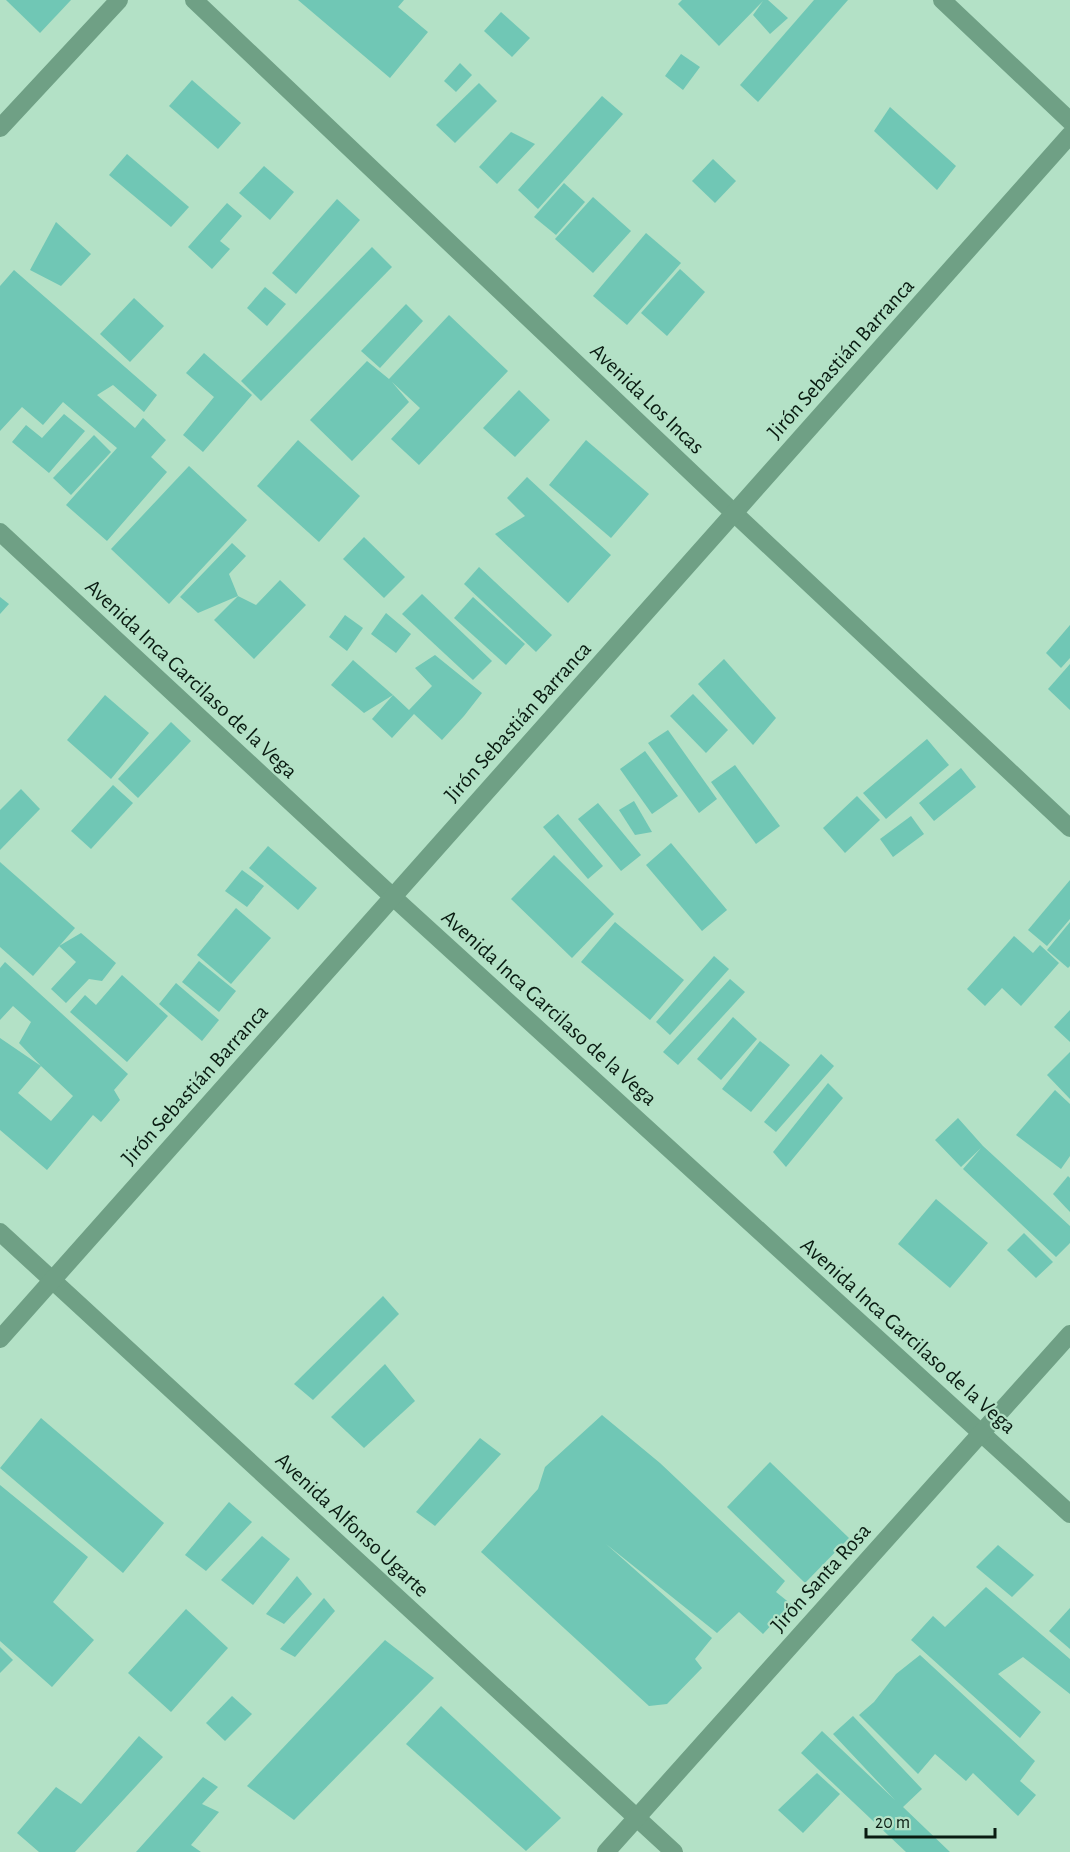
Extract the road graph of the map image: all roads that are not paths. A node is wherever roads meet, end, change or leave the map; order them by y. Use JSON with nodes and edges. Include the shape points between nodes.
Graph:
{"nodes":[{"id":1,"x":119,"y":0,"type":"edge"},
{"id":2,"x":194,"y":0,"type":"edge"},
{"id":3,"x":942,"y":0,"type":"edge"},
{"id":4,"x":1070,"y":122,"type":"edge"},
{"id":5,"x":0,"y":128,"type":"edge"},
{"id":6,"x":1070,"y":135,"type":"edge"},
{"id":7,"x":734,"y":513,"type":"junction"},
{"id":8,"x":0,"y":532,"type":"edge"},
{"id":9,"x":1070,"y":828,"type":"edge"},
{"id":10,"x":393,"y":897,"type":"junction"},
{"id":11,"x":0,"y":1232,"type":"edge"},
{"id":12,"x":52,"y":1280,"type":"junction"},
{"id":13,"x":1070,"y":1334,"type":"edge"},
{"id":14,"x":0,"y":1339,"type":"edge"},
{"id":15,"x":980,"y":1433,"type":"junction"},
{"id":16,"x":1070,"y":1514,"type":"edge"},
{"id":17,"x":637,"y":1818,"type":"junction"},
{"id":18,"x":606,"y":1852,"type":"edge"},
{"id":19,"x":674,"y":1852,"type":"edge"}],
"edges":[{"from":1,"to":5,"type":"street"},
{"from":2,"to":7,"type":"street","name":"Avenida Los Incas"},
{"from":3,"to":4,"type":"street"},
{"from":6,"to":7,"type":"street","name":"Jirón Sebastián Barranca"},
{"from":7,"to":9,"type":"street","name":"Avenida Los Incas"},
{"from":7,"to":10,"type":"street","name":"Jirón Sebastián Barranca"},
{"from":8,"to":10,"type":"street","name":"Avenida Inca Garcilaso de la Vega"},
{"from":10,"to":12,"type":"street","name":"Jirón Sebastián Barranca"},
{"from":10,"to":15,"type":"street","name":"Avenida Inca Garcilaso de la Vega"},
{"from":11,"to":12,"type":"street","name":"Avenida Alfonso Ugarte"},
{"from":12,"to":14,"type":"street","name":"Jirón Sebastián Barranca"},
{"from":12,"to":17,"type":"street","name":"Avenida Alfonso Ugarte"},
{"from":13,"to":15,"type":"street","name":"Jirón Santa Rosa"},
{"from":15,"to":16,"type":"street","name":"Avenida Inca Garcilaso de la Vega"},
{"from":15,"to":17,"type":"street","name":"Jirón Santa Rosa"},
{"from":17,"to":18,"type":"street","name":"Jirón Santa Rosa"},
{"from":17,"to":19,"type":"street","name":"Avenida Alfonso Ugarte"}]}
